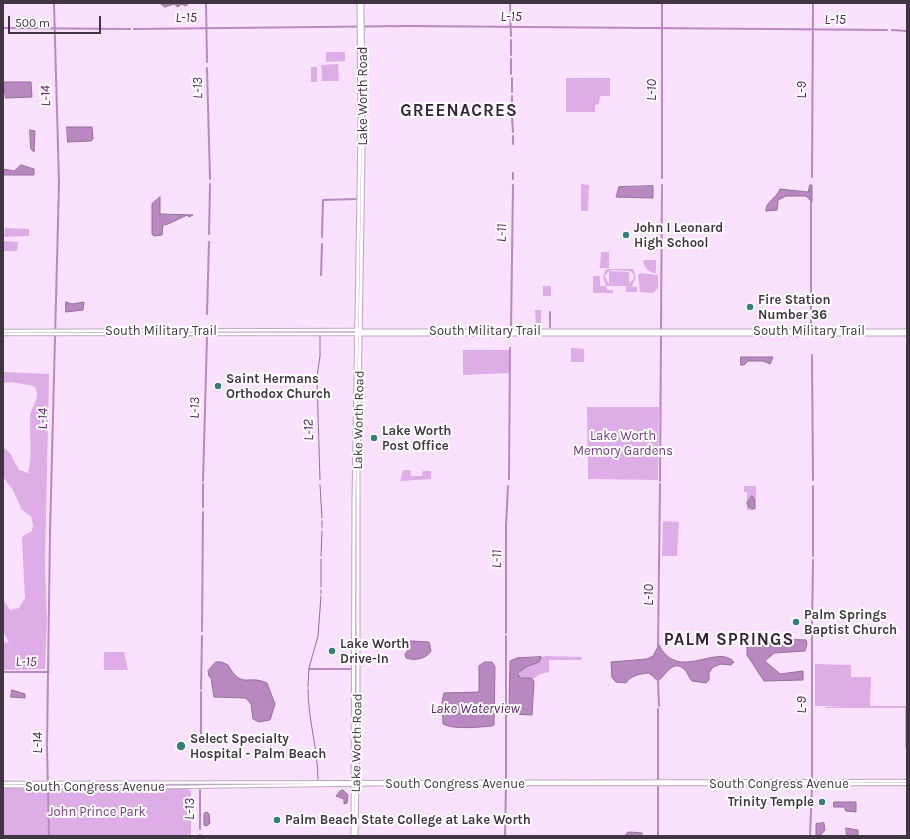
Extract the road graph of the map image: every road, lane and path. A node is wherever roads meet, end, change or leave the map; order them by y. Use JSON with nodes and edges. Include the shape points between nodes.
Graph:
{"nodes":[{"id":1,"x":360,"y":4,"type":"edge"},
{"id":2,"x":361,"y":24,"type":"junction"},
{"id":3,"x":361,"y":29,"type":"junction"},
{"id":4,"x":359,"y":38,"type":"junction"},
{"id":5,"x":362,"y":53,"type":"junction"},
{"id":6,"x":359,"y":67,"type":"junction"},
{"id":7,"x":363,"y":83,"type":"junction"},
{"id":8,"x":360,"y":146,"type":"junction"},
{"id":9,"x":363,"y":153,"type":"junction"},
{"id":10,"x":106,"y":330,"type":"junction"},
{"id":11,"x":3,"y":331,"type":"edge"},
{"id":12,"x":87,"y":331,"type":"junction"},
{"id":13,"x":669,"y":331,"type":"junction"},
{"id":14,"x":359,"y":332,"type":"junction"},
{"id":15,"x":416,"y":332,"type":"junction"},
{"id":16,"x":435,"y":332,"type":"junction"},
{"id":17,"x":474,"y":332,"type":"junction"},
{"id":18,"x":714,"y":332,"type":"junction"},
{"id":19,"x":791,"y":332,"type":"junction"},
{"id":20,"x":824,"y":332,"type":"junction"},
{"id":21,"x":853,"y":332,"type":"junction"},
{"id":22,"x":907,"y":332,"type":"edge"},
{"id":23,"x":52,"y":333,"type":"junction"},
{"id":24,"x":63,"y":333,"type":"junction"},
{"id":25,"x":3,"y":334,"type":"edge"},
{"id":26,"x":84,"y":334,"type":"junction"},
{"id":27,"x":90,"y":334,"type":"junction"},
{"id":28,"x":653,"y":334,"type":"junction"},
{"id":29,"x":357,"y":363,"type":"junction"},
{"id":30,"x":361,"y":379,"type":"junction"},
{"id":31,"x":359,"y":396,"type":"junction"},
{"id":32,"x":357,"y":558,"type":"junction"},
{"id":33,"x":357,"y":595,"type":"junction"},
{"id":34,"x":354,"y":710,"type":"junction"},
{"id":35,"x":358,"y":720,"type":"junction"},
{"id":36,"x":356,"y":744,"type":"junction"},
{"id":37,"x":435,"y":781,"type":"junction"},
{"id":38,"x":443,"y":781,"type":"junction"},
{"id":39,"x":618,"y":781,"type":"junction"},
{"id":40,"x":734,"y":781,"type":"junction"},
{"id":41,"x":804,"y":781,"type":"junction"},
{"id":42,"x":833,"y":782,"type":"junction"},
{"id":43,"x":907,"y":782,"type":"edge"},
{"id":44,"x":355,"y":783,"type":"junction"},
{"id":45,"x":552,"y":783,"type":"junction"},
{"id":46,"x":647,"y":783,"type":"junction"},
{"id":47,"x":432,"y":784,"type":"junction"},
{"id":48,"x":439,"y":784,"type":"junction"},
{"id":49,"x":615,"y":784,"type":"junction"},
{"id":50,"x":726,"y":784,"type":"junction"},
{"id":51,"x":800,"y":784,"type":"junction"},
{"id":52,"x":3,"y":785,"type":"edge"},
{"id":53,"x":125,"y":785,"type":"junction"},
{"id":54,"x":53,"y":786,"type":"junction"},
{"id":55,"x":354,"y":836,"type":"edge"}],
"edges":[{"from":1,"to":2,"type":"main road","name":"Lake Worth Road"},
{"from":1,"to":2,"type":"main road","name":"Lake Worth Road"},
{"from":2,"to":3,"type":"main road","name":"Lake Worth Road"},
{"from":3,"to":4,"type":"main road","name":"Lake Worth Road"},
{"from":3,"to":5,"type":"main road","name":"Lake Worth Road"},
{"from":4,"to":5,"type":"main road"},
{"from":4,"to":6,"type":"main road","name":"Lake Worth Road"},
{"from":5,"to":7,"type":"main road","name":"Lake Worth Road"},
{"from":6,"to":7,"type":"main road"},
{"from":6,"to":8,"type":"main road","name":"Lake Worth Road"},
{"from":7,"to":9,"type":"main road","name":"Lake Worth Road"},
{"from":8,"to":9,"type":"main road"},
{"from":8,"to":14,"type":"main road","name":"Lake Worth Road"},
{"from":9,"to":14,"type":"main road","name":"Lake Worth Road"},
{"from":10,"to":12,"type":"main road","name":"South Military Trail"},
{"from":10,"to":14,"type":"main road","name":"South Military Trail"},
{"from":10,"to":27,"type":"main road"},
{"from":11,"to":23,"type":"main road"},
{"from":12,"to":24,"type":"main road","name":"South Military Trail"},
{"from":12,"to":26,"type":"main road"},
{"from":13,"to":17,"type":"main road","name":"South Military Trail"},
{"from":13,"to":18,"type":"main road","name":"South Military Trail"},
{"from":13,"to":28,"type":"main road"},
{"from":14,"to":15,"type":"main road","name":"South Military Trail"},
{"from":14,"to":15,"type":"main road","name":"South Military Trail"},
{"from":14,"to":27,"type":"main road","name":"South Military Trail"},
{"from":14,"to":29,"type":"main road","name":"Lake Worth Road"},
{"from":14,"to":30,"type":"main road","name":"Lake Worth Road"},
{"from":15,"to":16,"type":"main road","name":"South Military Trail"},
{"from":16,"to":17,"type":"main road","name":"South Military Trail"},
{"from":16,"to":17,"type":"main road","name":"South Military Trail"},
{"from":17,"to":28,"type":"main road","name":"South Military Trail"},
{"from":18,"to":19,"type":"main road","name":"South Military Trail"},
{"from":18,"to":28,"type":"main road","name":"South Military Trail"},
{"from":19,"to":20,"type":"main road","name":"South Military Trail"},
{"from":19,"to":20,"type":"main road","name":"South Military Trail"},
{"from":20,"to":21,"type":"main road","name":"South Military Trail"},
{"from":20,"to":21,"type":"main road","name":"South Military Trail"},
{"from":21,"to":22,"type":"main road","name":"South Military Trail"},
{"from":21,"to":22,"type":"main road","name":"South Military Trail"},
{"from":23,"to":24,"type":"main road"},
{"from":23,"to":25,"type":"main road"},
{"from":24,"to":26,"type":"main road","name":"South Military Trail"},
{"from":26,"to":27,"type":"main road","name":"South Military Trail"},
{"from":29,"to":30,"type":"main road"},
{"from":29,"to":31,"type":"main road","name":"Lake Worth Road"},
{"from":30,"to":31,"type":"main road","name":"Lake Worth Road"},
{"from":31,"to":32,"type":"main road","name":"Lake Worth Road"},
{"from":31,"to":32,"type":"main road","name":"Lake Worth Road","via":[[355,470]]},
{"from":32,"to":33,"type":"main road","name":"Lake Worth Road"},
{"from":32,"to":33,"type":"main road","name":"Lake Worth Road"},
{"from":33,"to":34,"type":"main road","name":"Lake Worth Road"},
{"from":33,"to":35,"type":"main road","name":"Lake Worth Road"},
{"from":34,"to":35,"type":"main road"},
{"from":34,"to":36,"type":"main road","name":"Lake Worth Road"},
{"from":35,"to":36,"type":"main road","name":"Lake Worth Road"},
{"from":36,"to":44,"type":"main road","name":"Lake Worth Road"},
{"from":36,"to":44,"type":"main road","name":"Lake Worth Road"},
{"from":37,"to":38,"type":"main road","name":"South Congress Avenue"},
{"from":37,"to":44,"type":"main road","name":"South Congress Avenue"},
{"from":37,"to":47,"type":"main road"},
{"from":38,"to":45,"type":"main road","name":"South Congress Avenue"},
{"from":38,"to":48,"type":"main road"},
{"from":39,"to":45,"type":"main road","name":"South Congress Avenue"},
{"from":39,"to":46,"type":"main road","name":"South Congress Avenue"},
{"from":39,"to":49,"type":"main road"},
{"from":40,"to":41,"type":"main road","name":"South Congress Avenue"},
{"from":40,"to":46,"type":"main road","name":"South Congress Avenue"},
{"from":40,"to":50,"type":"main road"},
{"from":41,"to":42,"type":"main road","name":"South Congress Avenue"},
{"from":41,"to":51,"type":"main road"},
{"from":42,"to":43,"type":"main road","name":"South Congress Avenue"},
{"from":42,"to":43,"type":"main road","name":"South Congress Avenue"},
{"from":42,"to":51,"type":"main road","name":"South Congress Avenue"},
{"from":44,"to":47,"type":"main road","name":"South Congress Avenue"},
{"from":44,"to":53,"type":"main road","name":"South Congress Avenue"},
{"from":44,"to":53,"type":"main road","name":"South Congress Avenue"},
{"from":44,"to":55,"type":"main road","name":"Lake Worth Road"},
{"from":45,"to":48,"type":"main road","name":"South Congress Avenue"},
{"from":45,"to":49,"type":"main road","name":"South Congress Avenue"},
{"from":46,"to":49,"type":"main road","name":"South Congress Avenue"},
{"from":46,"to":50,"type":"main road","name":"South Congress Avenue"},
{"from":47,"to":48,"type":"main road","name":"South Congress Avenue"},
{"from":50,"to":51,"type":"main road","name":"South Congress Avenue"},
{"from":52,"to":54,"type":"main road","name":"South Congress Avenue"},
{"from":53,"to":54,"type":"main road","name":"South Congress Avenue"},
{"from":53,"to":54,"type":"main road","name":"South Congress Avenue"}]}
